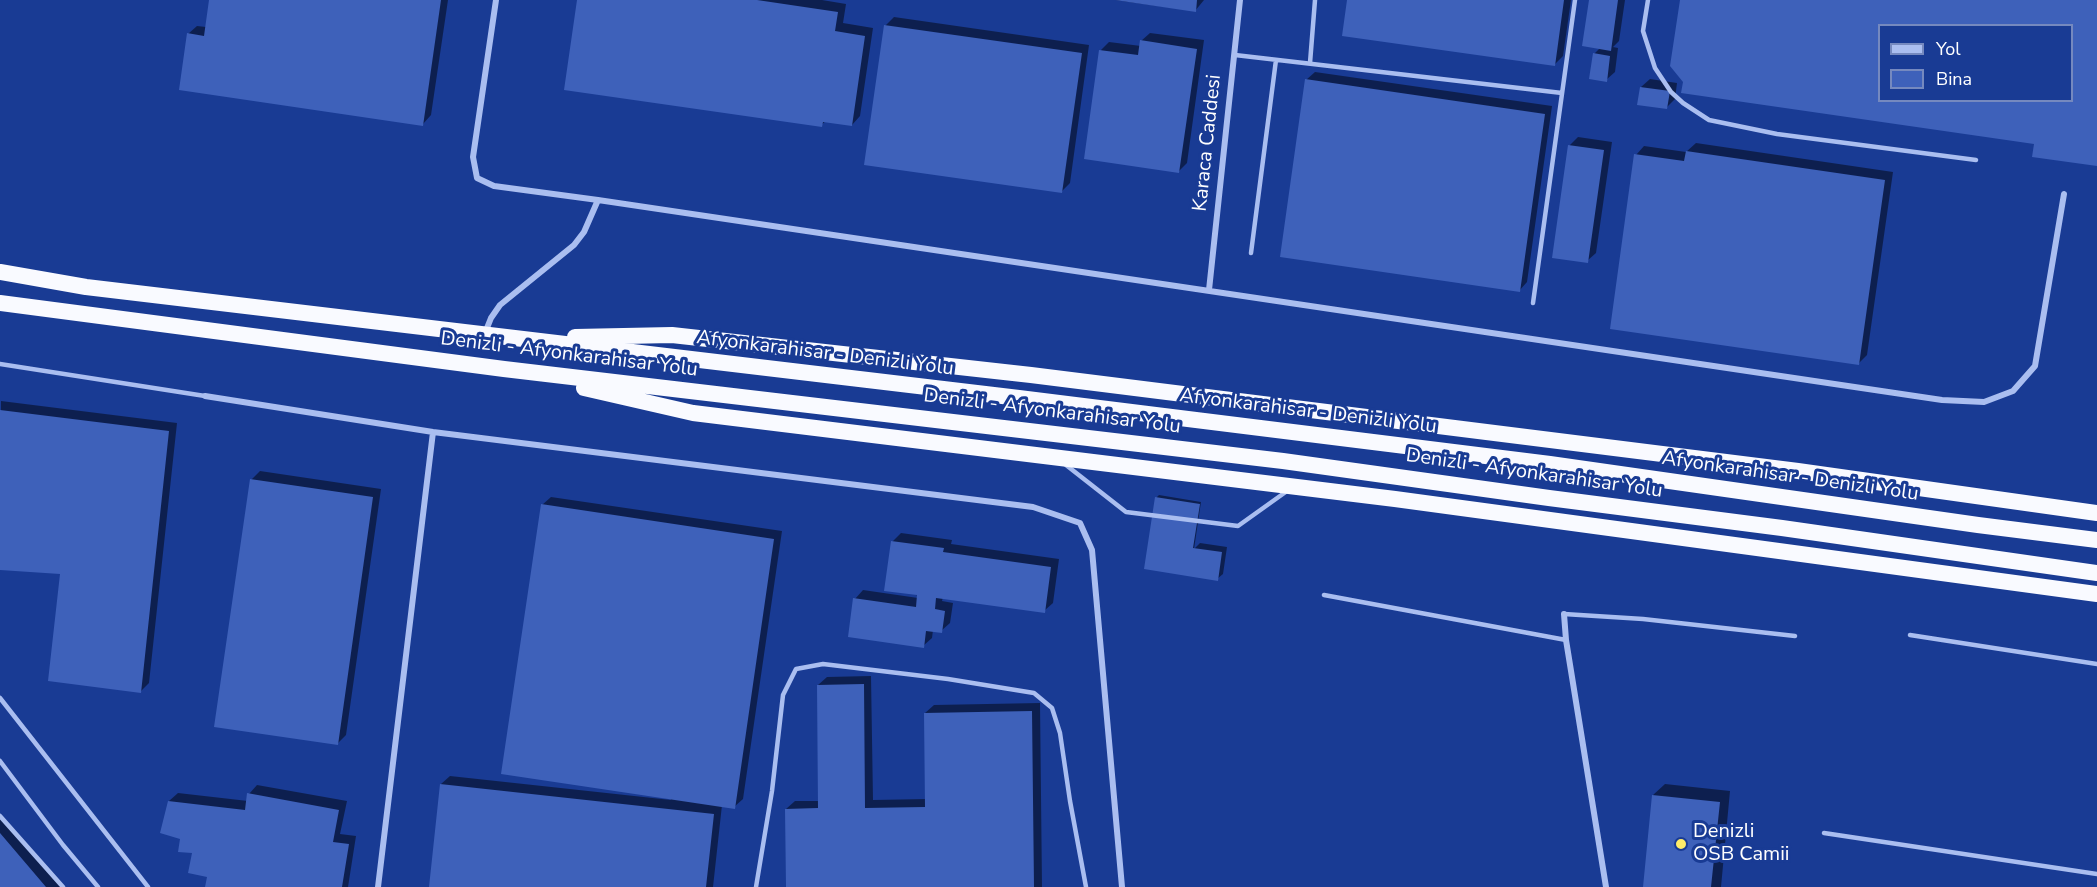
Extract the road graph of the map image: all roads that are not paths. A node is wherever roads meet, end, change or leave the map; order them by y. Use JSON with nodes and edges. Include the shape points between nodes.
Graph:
{"nodes":[{"id":1,"x":496,"y":0,"type":"edge"},
{"id":2,"x":1240,"y":0,"type":"edge"},
{"id":3,"x":1315,"y":0,"type":"edge"},
{"id":4,"x":1575,"y":0,"type":"edge"},
{"id":5,"x":1648,"y":0,"type":"edge"},
{"id":6,"x":1235,"y":55,"type":"junction"},
{"id":7,"x":1276,"y":60,"type":"junction"},
{"id":8,"x":1310,"y":63,"type":"junction"},
{"id":9,"x":1562,"y":93,"type":"junction"},
{"id":10,"x":1976,"y":160,"type":"dead end"},
{"id":11,"x":2064,"y":194,"type":"dead end"},
{"id":12,"x":598,"y":200,"type":"junction"},
{"id":13,"x":1251,"y":253,"type":"dead end"},
{"id":14,"x":0,"y":273,"type":"edge"},
{"id":15,"x":1209,"y":290,"type":"junction"},
{"id":16,"x":0,"y":303,"type":"edge"},
{"id":17,"x":1533,"y":303,"type":"dead end"},
{"id":18,"x":485,"y":334,"type":"junction"},
{"id":19,"x":511,"y":338,"type":"junction"},
{"id":20,"x":0,"y":364,"type":"edge"},
{"id":21,"x":504,"y":369,"type":"junction"},
{"id":22,"x":205,"y":396,"type":"joint"},
{"id":23,"x":433,"y":432,"type":"junction"},
{"id":24,"x":1057,"y":458,"type":"junction"},
{"id":25,"x":1293,"y":487,"type":"junction"},
{"id":26,"x":2097,"y":513,"type":"edge"},
{"id":27,"x":2097,"y":540,"type":"edge"},
{"id":28,"x":2097,"y":573,"type":"edge"},
{"id":29,"x":2097,"y":594,"type":"edge"},
{"id":30,"x":1324,"y":595,"type":"dead end"},
{"id":31,"x":1564,"y":614,"type":"joint"},
{"id":32,"x":1910,"y":635,"type":"dead end"},
{"id":33,"x":1795,"y":636,"type":"dead end"},
{"id":34,"x":1566,"y":640,"type":"junction"},
{"id":35,"x":2097,"y":664,"type":"edge"},
{"id":36,"x":0,"y":698,"type":"edge"},
{"id":37,"x":0,"y":761,"type":"edge"},
{"id":38,"x":0,"y":816,"type":"edge"},
{"id":39,"x":1824,"y":833,"type":"dead end"},
{"id":40,"x":2097,"y":874,"type":"edge"},
{"id":41,"x":63,"y":887,"type":"edge"},
{"id":42,"x":98,"y":887,"type":"edge"},
{"id":43,"x":148,"y":887,"type":"edge"},
{"id":44,"x":378,"y":887,"type":"edge"},
{"id":45,"x":756,"y":887,"type":"edge"},
{"id":46,"x":1086,"y":887,"type":"edge"},
{"id":47,"x":1122,"y":887,"type":"edge"},
{"id":48,"x":1606,"y":887,"type":"edge"}],
"edges":[{"from":1,"to":12,"type":"street","via":[[473,157],[477,178],[494,186]]},
{"from":2,"to":6,"type":"street","name":"Karaca Caddesi"},
{"from":3,"to":8,"type":"lane"},
{"from":4,"to":9,"type":"lane"},
{"from":5,"to":10,"type":"lane","via":[[1642,31],[1655,68],[1671,92],[1709,120],[1777,134]]},
{"from":6,"to":7,"type":"lane"},
{"from":6,"to":15,"type":"street","name":"Karaca Caddesi"},
{"from":7,"to":8,"type":"lane"},
{"from":7,"to":13,"type":"lane"},
{"from":8,"to":9,"type":"lane"},
{"from":9,"to":17,"type":"lane"},
{"from":11,"to":15,"type":"street","via":[[2035,366],[2013,391],[1984,402],[1930,399]]},
{"from":12,"to":15,"type":"street"},
{"from":12,"to":18,"type":"street","via":[[574,245],[500,305]]},
{"from":14,"to":18,"type":"highway","name":"Denizli - Afyonkarahisar Yolu","via":[[86,287]]},
{"from":16,"to":21,"type":"highway","name":"Denizli - Afyonkarahisar Yolu"},
{"from":18,"to":19,"type":"highway","name":"Denizli - Afyonkarahisar Yolu"},
{"from":19,"to":26,"type":"highway","via":[[672,335],[1019,373],[1798,471]]},
{"from":19,"to":27,"type":"highway","name":"Afyonkarahisar - Denizli Yolu","via":[[1550,464]]},
{"from":20,"to":22,"type":"lane"},
{"from":21,"to":24,"type":"highway","via":[[693,413]]},
{"from":21,"to":28,"type":"highway","name":"Denizli - Afyonkarahisar Yolu","via":[[1283,461]]},
{"from":22,"to":23,"type":"street"},
{"from":23,"to":44,"type":"street"},
{"from":23,"to":47,"type":"street","via":[[1033,507],[1080,523],[1092,549]]},
{"from":24,"to":25,"type":"highway"},
{"from":24,"to":25,"type":"lane","via":[[1126,512],[1216,524],[1238,526]]},
{"from":25,"to":29,"type":"highway"},
{"from":30,"to":34,"type":"lane"},
{"from":31,"to":33,"type":"lane"},
{"from":31,"to":34,"type":"street"},
{"from":32,"to":35,"type":"lane"},
{"from":34,"to":48,"type":"street"},
{"from":36,"to":43,"type":"lane"},
{"from":37,"to":42,"type":"lane"},
{"from":38,"to":41,"type":"lane"},
{"from":39,"to":40,"type":"lane"},
{"from":45,"to":46,"type":"lane","via":[[783,695],[796,669],[823,664],[1034,693],[1052,708],[1060,733]]}]}
